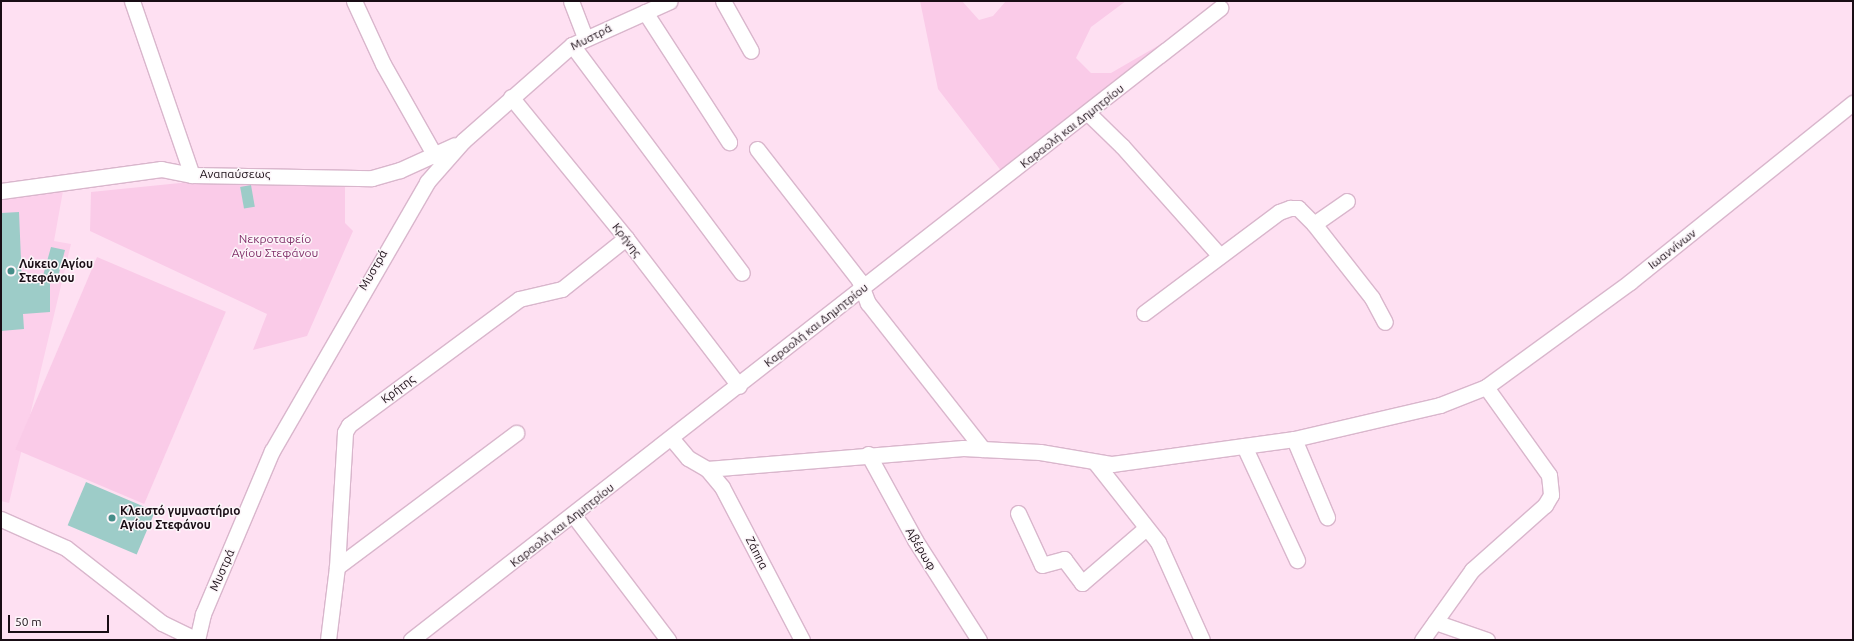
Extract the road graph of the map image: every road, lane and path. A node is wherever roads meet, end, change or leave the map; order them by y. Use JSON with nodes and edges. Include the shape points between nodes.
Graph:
{"nodes":[{"id":1,"x":132,"y":1,"type":"edge"},
{"id":2,"x":354,"y":1,"type":"edge"},
{"id":3,"x":571,"y":1,"type":"edge"},
{"id":4,"x":670,"y":1,"type":"edge"},
{"id":5,"x":723,"y":1,"type":"edge"},
{"id":6,"x":1220,"y":8,"type":"dead end"},
{"id":7,"x":645,"y":12,"type":"junction"},
{"id":8,"x":585,"y":37,"type":"junction"},
{"id":9,"x":572,"y":45,"type":"junction"},
{"id":10,"x":751,"y":51,"type":"dead end"},
{"id":11,"x":511,"y":97,"type":"junction"},
{"id":12,"x":1853,"y":103,"type":"edge"},
{"id":13,"x":1089,"y":114,"type":"junction"},
{"id":14,"x":463,"y":141,"type":"junction"},
{"id":15,"x":728,"y":142,"type":"dead end"},
{"id":16,"x":757,"y":149,"type":"dead end"},
{"id":17,"x":435,"y":156,"type":"junction"},
{"id":18,"x":192,"y":175,"type":"junction"},
{"id":19,"x":1,"y":190,"type":"edge"},
{"id":20,"x":1347,"y":201,"type":"dead end"},
{"id":21,"x":1314,"y":224,"type":"junction"},
{"id":22,"x":626,"y":238,"type":"junction"},
{"id":23,"x":1220,"y":256,"type":"junction"},
{"id":24,"x":742,"y":273,"type":"dead end"},
{"id":25,"x":861,"y":289,"type":"junction"},
{"id":26,"x":1144,"y":313,"type":"dead end"},
{"id":27,"x":1384,"y":322,"type":"dead end"},
{"id":28,"x":739,"y":386,"type":"junction"},
{"id":29,"x":1486,"y":387,"type":"junction"},
{"id":30,"x":516,"y":432,"type":"dead end"},
{"id":31,"x":672,"y":439,"type":"junction"},
{"id":32,"x":1294,"y":439,"type":"junction"},
{"id":33,"x":1244,"y":446,"type":"junction"},
{"id":34,"x":983,"y":449,"type":"junction"},
{"id":35,"x":868,"y":454,"type":"junction"},
{"id":36,"x":1094,"y":462,"type":"junction"},
{"id":37,"x":707,"y":469,"type":"junction"},
{"id":38,"x":1018,"y":513,"type":"dead end"},
{"id":39,"x":574,"y":516,"type":"junction"},
{"id":40,"x":1327,"y":517,"type":"dead end"},
{"id":41,"x":1,"y":519,"type":"edge"},
{"id":42,"x":1146,"y":528,"type":"junction"},
{"id":43,"x":1297,"y":560,"type":"dead end"},
{"id":44,"x":337,"y":567,"type":"junction"},
{"id":45,"x":1435,"y":622,"type":"junction"},
{"id":46,"x":417,"y":638,"type":"edge"},
{"id":47,"x":197,"y":640,"type":"edge"},
{"id":48,"x":328,"y":640,"type":"edge"},
{"id":49,"x":668,"y":640,"type":"edge"},
{"id":50,"x":802,"y":640,"type":"edge"},
{"id":51,"x":979,"y":640,"type":"edge"},
{"id":52,"x":1202,"y":640,"type":"edge"},
{"id":53,"x":1422,"y":640,"type":"edge"},
{"id":54,"x":1487,"y":640,"type":"edge"}],
"edges":[{"from":1,"to":18,"type":"street"},
{"from":2,"to":17,"type":"street","via":[[383,64]]},
{"from":3,"to":8,"type":"street"},
{"from":4,"to":7,"type":"street","name":"Μυστρά"},
{"from":5,"to":10,"type":"street"},
{"from":6,"to":13,"type":"street","name":"Καραολή και Δημητρίου"},
{"from":7,"to":8,"type":"street","name":"Μυστρά"},
{"from":7,"to":15,"type":"street"},
{"from":8,"to":9,"type":"street","name":"Μυστρά"},
{"from":9,"to":11,"type":"street","name":"Μυστρά"},
{"from":9,"to":24,"type":"street"},
{"from":11,"to":14,"type":"street","name":"Μυστρά"},
{"from":11,"to":22,"type":"street","name":"Κρήνης"},
{"from":12,"to":29,"type":"street","name":"Ιωαννίνων","via":[[1630,282]]},
{"from":13,"to":23,"type":"street","via":[[1122,146]]},
{"from":13,"to":25,"type":"street","name":"Καραολή και Δημητρίου"},
{"from":14,"to":17,"type":"street","name":"Αναπαύσεως"},
{"from":14,"to":47,"type":"street","name":"Μυστρά","via":[[412,203],[272,451],[203,614]]},
{"from":16,"to":25,"type":"street","via":[[858,280]]},
{"from":17,"to":18,"type":"street","name":"Αναπαύσεως","via":[[372,178]]},
{"from":18,"to":19,"type":"street","name":"Αναπαύσεως","via":[[161,169]]},
{"from":20,"to":21,"type":"street"},
{"from":21,"to":23,"type":"street","via":[[1298,208],[1290,208],[1279,212]]},
{"from":21,"to":27,"type":"street","via":[[1372,298]]},
{"from":22,"to":28,"type":"street","name":"Κρήνης"},
{"from":22,"to":44,"type":"street","name":"Κρήτης","via":[[562,289],[519,299],[349,425],[345,432]]},
{"from":23,"to":26,"type":"street"},
{"from":25,"to":28,"type":"street","name":"Καραολή και Δημητρίου"},
{"from":25,"to":34,"type":"street","via":[[868,303]]},
{"from":28,"to":31,"type":"street","name":"Καραολή και Δημητρίου"},
{"from":29,"to":32,"type":"street","name":"Ιωαννίνων","via":[[1440,405]]},
{"from":29,"to":45,"type":"street","via":[[1549,475],[1551,495],[1545,505],[1472,570]]},
{"from":30,"to":44,"type":"street"},
{"from":31,"to":37,"type":"street","name":"Ζάππα","via":[[688,458]]},
{"from":31,"to":39,"type":"street","name":"Καραολή και Δημητρίου"},
{"from":32,"to":33,"type":"street","name":"Ιωαννίνων"},
{"from":32,"to":40,"type":"street"},
{"from":33,"to":36,"type":"street","name":"Ιωαννίνων","via":[[1112,464]]},
{"from":33,"to":43,"type":"street"},
{"from":34,"to":35,"type":"street","name":"Ιωαννίνων"},
{"from":34,"to":36,"type":"street","name":"Ιωαννίνων","via":[[1040,452]]},
{"from":35,"to":37,"type":"street","name":"Ιωαννίνων"},
{"from":35,"to":51,"type":"street","name":"Αβέρωφ","via":[[915,540]]},
{"from":36,"to":42,"type":"street"},
{"from":37,"to":50,"type":"street","name":"Ζάππα","via":[[722,486]]},
{"from":38,"to":42,"type":"street","via":[[1042,565],[1064,559],[1082,583]]},
{"from":39,"to":46,"type":"street","name":"Καραολή και Δημητρίου"},
{"from":39,"to":49,"type":"street"},
{"from":41,"to":47,"type":"street","via":[[66,548],[162,623]]},
{"from":42,"to":52,"type":"street","via":[[1158,542]]},
{"from":44,"to":48,"type":"street","name":"Κρήτης"},
{"from":45,"to":53,"type":"street"},
{"from":45,"to":54,"type":"street"}]}
